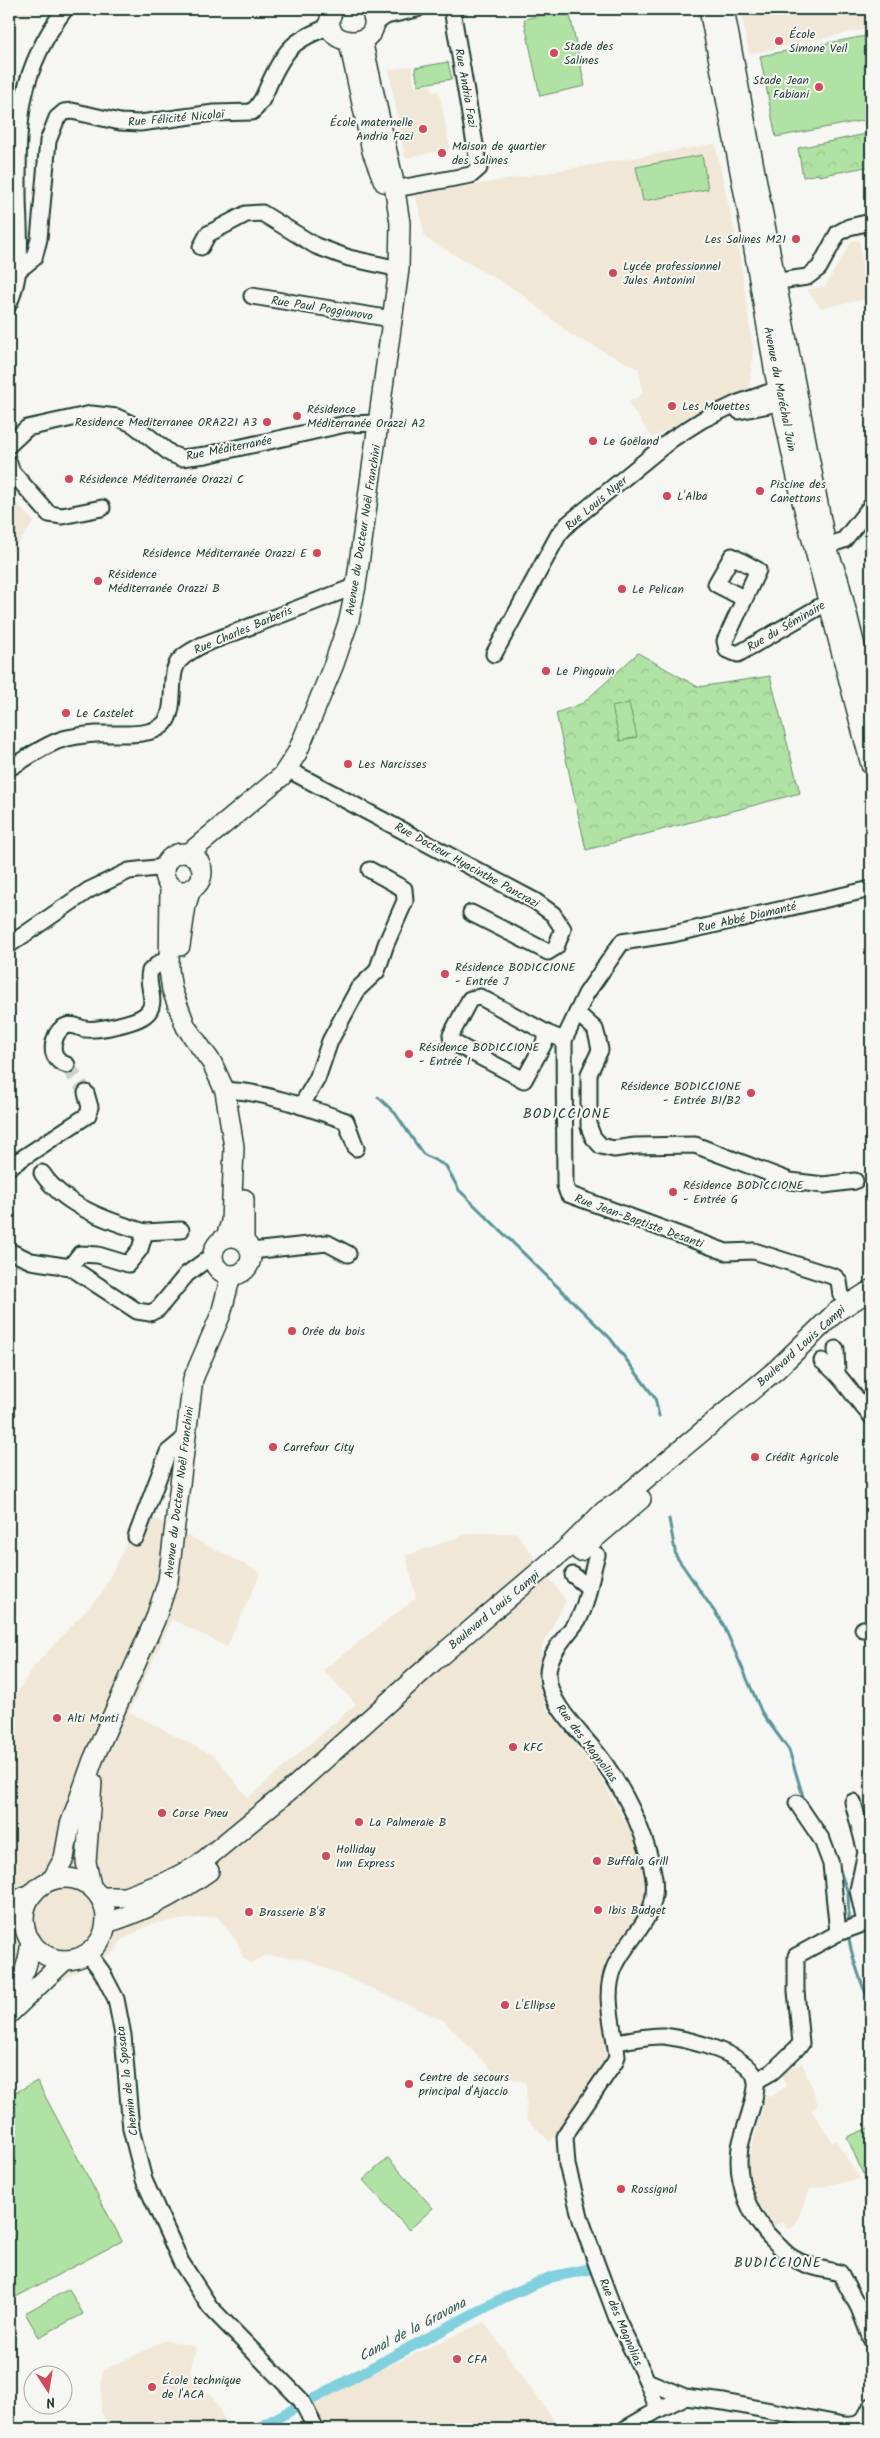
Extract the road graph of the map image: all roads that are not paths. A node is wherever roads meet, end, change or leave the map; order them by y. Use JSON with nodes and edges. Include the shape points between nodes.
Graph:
{"nodes":[{"id":1,"x":65,"y":9,"type":"edge"},
{"id":2,"x":417,"y":9,"type":"edge"},
{"id":3,"x":452,"y":9,"type":"edge"},
{"id":4,"x":709,"y":9,"type":"edge"},
{"id":5,"x":724,"y":9,"type":"edge"},
{"id":6,"x":332,"y":18,"type":"edge"},
{"id":7,"x":364,"y":29,"type":"edge"},
{"id":8,"x":395,"y":189,"type":"junction"},
{"id":9,"x":18,"y":192,"type":"junction"},
{"id":10,"x":44,"y":192,"type":"junction"},
{"id":11,"x":871,"y":222,"type":"edge"},
{"id":12,"x":399,"y":239,"type":"junction"},
{"id":13,"x":201,"y":247,"type":"dead end"},
{"id":14,"x":20,"y":269,"type":"junction"},
{"id":15,"x":399,"y":270,"type":"junction"},
{"id":16,"x":768,"y":283,"type":"junction"},
{"id":17,"x":252,"y":296,"type":"dead end"},
{"id":18,"x":9,"y":304,"type":"edge"},
{"id":19,"x":392,"y":319,"type":"junction"},
{"id":20,"x":788,"y":394,"type":"junction"},
{"id":21,"x":379,"y":423,"type":"junction"},
{"id":22,"x":9,"y":444,"type":"edge"},
{"id":23,"x":9,"y":463,"type":"edge"},
{"id":24,"x":871,"y":506,"type":"edge"},
{"id":25,"x":102,"y":508,"type":"dead end"},
{"id":26,"x":826,"y":546,"type":"junction"},
{"id":27,"x":356,"y":586,"type":"junction"},
{"id":28,"x":743,"y":598,"type":"dead end"},
{"id":29,"x":835,"y":598,"type":"junction"},
{"id":30,"x":494,"y":654,"type":"dead end"},
{"id":31,"x":871,"y":710,"type":"edge"},
{"id":32,"x":871,"y":765,"type":"edge"},
{"id":33,"x":9,"y":768,"type":"edge"},
{"id":34,"x":287,"y":769,"type":"junction"},
{"id":35,"x":188,"y":854,"type":"junction"},
{"id":36,"x":164,"y":867,"type":"junction"},
{"id":37,"x":370,"y":870,"type":"dead end"},
{"id":38,"x":170,"y":886,"type":"junction"},
{"id":39,"x":191,"y":888,"type":"junction"},
{"id":40,"x":871,"y":889,"type":"edge"},
{"id":41,"x":471,"y":913,"type":"dead end"},
{"id":42,"x":622,"y":942,"type":"joint"},
{"id":43,"x":9,"y":945,"type":"edge"},
{"id":44,"x":169,"y":960,"type":"junction"},
{"id":45,"x":577,"y":1013,"type":"junction"},
{"id":46,"x":549,"y":1034,"type":"junction"},
{"id":47,"x":564,"y":1040,"type":"junction"},
{"id":48,"x":67,"y":1066,"type":"tunnel mouth"},
{"id":49,"x":230,"y":1090,"type":"junction"},
{"id":50,"x":86,"y":1093,"type":"tunnel mouth"},
{"id":51,"x":301,"y":1106,"type":"junction"},
{"id":52,"x":356,"y":1148,"type":"dead end"},
{"id":53,"x":9,"y":1168,"type":"edge"},
{"id":54,"x":42,"y":1173,"type":"dead end"},
{"id":55,"x":855,"y":1181,"type":"dead end"},
{"id":56,"x":181,"y":1230,"type":"dead end"},
{"id":57,"x":145,"y":1232,"type":"junction"},
{"id":58,"x":240,"y":1243,"type":"junction"},
{"id":59,"x":9,"y":1251,"type":"edge"},
{"id":60,"x":348,"y":1254,"type":"dead end"},
{"id":61,"x":213,"y":1256,"type":"junction"},
{"id":62,"x":70,"y":1267,"type":"junction"},
{"id":63,"x":231,"y":1274,"type":"junction"},
{"id":64,"x":871,"y":1290,"type":"edge"},
{"id":65,"x":841,"y":1295,"type":"dead end"},
{"id":66,"x":871,"y":1302,"type":"edge"},
{"id":67,"x":836,"y":1349,"type":"dead end"},
{"id":68,"x":822,"y":1361,"type":"dead end"},
{"id":69,"x":836,"y":1373,"type":"junction"},
{"id":70,"x":871,"y":1416,"type":"edge"},
{"id":71,"x":185,"y":1438,"type":"junction"},
{"id":72,"x":136,"y":1538,"type":"dead end"},
{"id":73,"x":598,"y":1554,"type":"dead end"},
{"id":74,"x":573,"y":1575,"type":"dead end"},
{"id":75,"x":588,"y":1587,"type":"junction"},
{"id":76,"x":93,"y":1760,"type":"junction"},
{"id":77,"x":853,"y":1802,"type":"dead end"},
{"id":78,"x":797,"y":1803,"type":"dead end"},
{"id":79,"x":52,"y":1880,"type":"junction"},
{"id":80,"x":95,"y":1891,"type":"junction"},
{"id":81,"x":34,"y":1892,"type":"junction"},
{"id":82,"x":9,"y":1904,"type":"edge"},
{"id":83,"x":868,"y":1921,"type":"edge"},
{"id":84,"x":106,"y":1923,"type":"junction"},
{"id":85,"x":22,"y":1931,"type":"edge"},
{"id":86,"x":838,"y":1933,"type":"junction"},
{"id":87,"x":88,"y":1953,"type":"junction"},
{"id":88,"x":65,"y":1960,"type":"junction"},
{"id":89,"x":9,"y":1995,"type":"edge"},
{"id":90,"x":9,"y":2014,"type":"edge"},
{"id":91,"x":615,"y":2042,"type":"junction"},
{"id":92,"x":756,"y":2081,"type":"junction"},
{"id":93,"x":871,"y":2340,"type":"edge"},
{"id":94,"x":647,"y":2381,"type":"junction"},
{"id":95,"x":685,"y":2397,"type":"junction"},
{"id":96,"x":871,"y":2406,"type":"edge"},
{"id":97,"x":658,"y":2410,"type":"junction"},
{"id":98,"x":316,"y":2429,"type":"edge"},
{"id":99,"x":626,"y":2429,"type":"edge"}],
"edges":[{"from":1,"to":9,"type":"street","via":[[47,34],[32,64],[24,92]]},
{"from":2,"to":7,"type":"street","via":[[386,16]]},
{"from":3,"to":8,"type":"street","name":"Rue Andria Fazi","via":[[479,168],[471,175]]},
{"from":4,"to":16,"type":"main road","name":"Avenue du Maréchal Juin"},
{"from":5,"to":16,"type":"main road","name":"Avenue du Maréchal Juin"},
{"from":6,"to":7,"type":"main road","via":[[340,38]]},
{"from":6,"to":10,"type":"street","name":"Rue Félicité Nicolaï","via":[[290,47],[280,60],[260,105],[252,112],[214,113],[140,124],[64,112],[57,118],[48,142]]},
{"from":7,"to":8,"type":"main road","name":"Avenue du Docteur Noël Franchini"},
{"from":7,"to":12,"type":"main road","name":"Avenue du Docteur Noël Franchini","via":[[372,151],[384,181]]},
{"from":8,"to":12,"type":"main road","name":"Avenue du Docteur Noël Franchini"},
{"from":9,"to":10,"type":"street","via":[[33,195]]},
{"from":9,"to":14,"type":"street"},
{"from":10,"to":14,"type":"street","name":"Rue Félicité Nicolaï","via":[[34,258]]},
{"from":11,"to":16,"type":"street","via":[[838,233],[819,268],[807,277]]},
{"from":12,"to":15,"type":"main road","name":"Avenue du Docteur Noël Franchini"},
{"from":13,"to":15,"type":"street","via":[[208,234],[246,214],[262,213],[316,246]]},
{"from":14,"to":18,"type":"street"},
{"from":15,"to":19,"type":"main road","name":"Avenue du Docteur Noël Franchini"},
{"from":16,"to":20,"type":"main road","name":"Avenue du Maréchal Juin"},
{"from":17,"to":19,"type":"street","name":"Rue Paul Poggionovo"},
{"from":19,"to":21,"type":"main road","name":"Avenue du Docteur Noël Franchini"},
{"from":20,"to":26,"type":"main road","name":"Avenue du Maréchal Juin"},
{"from":20,"to":29,"type":"main road","name":"Avenue du Maréchal Juin","via":[[813,550]]},
{"from":20,"to":30,"type":"street","name":"Rue Louis Nyer","via":[[738,403],[702,420],[672,439],[569,523],[559,534]]},
{"from":21,"to":22,"type":"street","name":"Rue Méditerranée","via":[[346,424],[181,458],[171,454],[134,424],[104,414],[91,414],[28,428]]},
{"from":21,"to":27,"type":"main road","name":"Avenue du Docteur Noël Franchini"},
{"from":23,"to":25,"type":"street","via":[[12,472],[49,514],[62,516]]},
{"from":24,"to":26,"type":"street","via":[[844,540]]},
{"from":26,"to":29,"type":"main road","name":"Avenue du Maréchal Juin"},
{"from":27,"to":33,"type":"street","name":"Rue Charles Barberis","via":[[202,645],[183,657],[175,667],[168,716],[156,729],[128,735],[97,734],[56,741]]},
{"from":27,"to":34,"type":"main road","name":"Avenue du Docteur Noël Franchini","via":[[334,664],[297,753]]},
{"from":28,"to":29,"type":"street","name":"Rue du Séminaire","via":[[725,641],[726,650],[738,654]]},
{"from":29,"to":31,"type":"main road","name":"Avenue du Maréchal Juin"},
{"from":29,"to":32,"type":"main road","name":"Avenue du Maréchal Juin"},
{"from":34,"to":35,"type":"main road","name":"Avenue du Docteur Noël Franchini"},
{"from":34,"to":41,"type":"street","name":"Rue Docteur Hyacinthe Pancrazi","via":[[535,901],[553,914],[564,929],[556,947],[548,952]]},
{"from":35,"to":36,"type":"main road","via":[[171,857]]},
{"from":35,"to":39,"type":"main road","via":[[201,867],[200,880]]},
{"from":36,"to":38,"type":"main road","via":[[164,877]]},
{"from":36,"to":43,"type":"street","via":[[129,871],[89,890]]},
{"from":37,"to":51,"type":"street","via":[[404,889],[405,901],[377,971],[358,989],[330,1041],[317,1080]]},
{"from":38,"to":39,"type":"main road","via":[[180,890]]},
{"from":38,"to":44,"type":"main road"},
{"from":39,"to":49,"type":"main road","via":[[181,933],[181,984],[194,1017],[221,1062]]},
{"from":40,"to":42,"type":"street","name":"Rue Abbé Diamanté","via":[[673,934]]},
{"from":42,"to":45,"type":"street","name":"Rue Jean-Baptiste Desanti","via":[[586,994]]},
{"from":44,"to":48,"type":"street","via":[[150,971],[152,1007],[146,1015],[100,1029],[83,1029],[75,1025],[61,1029],[54,1039],[54,1050],[57,1059]]},
{"from":44,"to":49,"type":"main road","via":[[172,990],[186,1027]]},
{"from":45,"to":47,"type":"street","name":"Rue Jean-Baptiste Desanti"},
{"from":45,"to":55,"type":"street","via":[[595,1029],[600,1050],[589,1074],[589,1127],[601,1146],[614,1149],[695,1144],[790,1181],[824,1185]]},
{"from":46,"to":46,"type":"street","via":[[480,997],[470,999],[451,1035],[452,1042],[524,1080]]},
{"from":46,"to":47,"type":"street"},
{"from":47,"to":65,"type":"street","name":"Rue Jean-Baptiste Desanti","via":[[565,1184],[568,1194],[726,1252],[754,1251],[835,1278],[839,1281]]},
{"from":49,"to":51,"type":"street"},
{"from":49,"to":58,"type":"main road","via":[[234,1147],[231,1222]]},
{"from":50,"to":53,"type":"street","via":[[90,1107],[88,1115]]},
{"from":51,"to":52,"type":"street","via":[[346,1121]]},
{"from":54,"to":57,"type":"street","via":[[50,1186],[74,1202],[105,1219]]},
{"from":56,"to":57,"type":"street"},
{"from":57,"to":62,"type":"street","via":[[140,1249],[128,1264],[98,1255],[80,1254]]},
{"from":58,"to":60,"type":"street","via":[[328,1243]]},
{"from":58,"to":61,"type":"main road","via":[[217,1244]]},
{"from":58,"to":63,"type":"main road","via":[[250,1263],[242,1272]]},
{"from":59,"to":62,"type":"street","via":[[30,1261]]},
{"from":61,"to":62,"type":"street","via":[[187,1274],[150,1314],[137,1311]]},
{"from":61,"to":63,"type":"main road","via":[[220,1270]]},
{"from":63,"to":71,"type":"main road","name":"Avenue du Docteur Noël Franchini","via":[[221,1314],[193,1379]]},
{"from":64,"to":80,"type":"main road","name":"Boulevard Louis Campi","via":[[836,1312],[776,1370],[604,1511],[296,1785],[197,1866],[125,1897]]},
{"from":66,"to":84,"type":"main road","name":"Boulevard Louis Campi","via":[[606,1528],[261,1830],[176,1894],[131,1916]]},
{"from":67,"to":69,"type":"street"},
{"from":68,"to":69,"type":"street"},
{"from":69,"to":70,"type":"street"},
{"from":71,"to":72,"type":"street","via":[[168,1452]]},
{"from":71,"to":76,"type":"main road","name":"Avenue du Docteur Noël Franchini","via":[[168,1581],[156,1620]]},
{"from":73,"to":75,"type":"street","name":"Rue des Magnolias"},
{"from":74,"to":75,"type":"street"},
{"from":75,"to":91,"type":"street","name":"Rue des Magnolias","via":[[579,1618],[551,1662],[548,1675],[551,1694],[618,1784],[644,1840],[654,1879],[649,1916],[615,1967],[610,1986],[610,2015]]},
{"from":76,"to":79,"type":"main road","name":"Avenue du Docteur Noël Franchini","via":[[70,1825],[64,1858]]},
{"from":76,"to":80,"type":"main road","name":"Avenue du Docteur Noël Franchini","via":[[86,1862]]},
{"from":77,"to":83,"type":"street","via":[[866,1852],[858,1890]]},
{"from":78,"to":86,"type":"street","via":[[822,1840],[831,1864]]},
{"from":79,"to":80,"type":"main road","via":[[73,1878]]},
{"from":79,"to":81,"type":"main road"},
{"from":80,"to":84,"type":"main road","via":[[104,1905]]},
{"from":81,"to":82,"type":"main road"},
{"from":81,"to":85,"type":"main road","via":[[28,1902]]},
{"from":83,"to":86,"type":"street"},
{"from":84,"to":87,"type":"main road","via":[[97,1945]]},
{"from":85,"to":88,"type":"main road","via":[[46,1955]]},
{"from":85,"to":89,"type":"main road","via":[[26,1971]]},
{"from":86,"to":92,"type":"street","via":[[796,1956],[801,2044],[772,2072]]},
{"from":87,"to":88,"type":"main road"},
{"from":87,"to":98,"type":"street","name":"Chemin de la Sposata","via":[[116,2000],[123,2035],[131,2129],[144,2180],[181,2262],[210,2307],[304,2404]]},
{"from":88,"to":90,"type":"main road"},
{"from":91,"to":92,"type":"street","via":[[662,2036],[693,2041],[741,2061],[751,2068]]},
{"from":91,"to":94,"type":"street","name":"Rue des Magnolias","via":[[615,2062],[565,2137],[567,2165],[597,2265],[618,2321]]},
{"from":92,"to":93,"type":"street","via":[[738,2165],[749,2208],[766,2233],[791,2258],[840,2273],[859,2308]]},
{"from":94,"to":95,"type":"street","name":"Rue des Magnolias"},
{"from":94,"to":97,"type":"street"},
{"from":95,"to":96,"type":"street","name":"Rue des Magnolias","via":[[855,2426],[865,2420]]},
{"from":95,"to":97,"type":"street"},
{"from":97,"to":99,"type":"street"}]}
